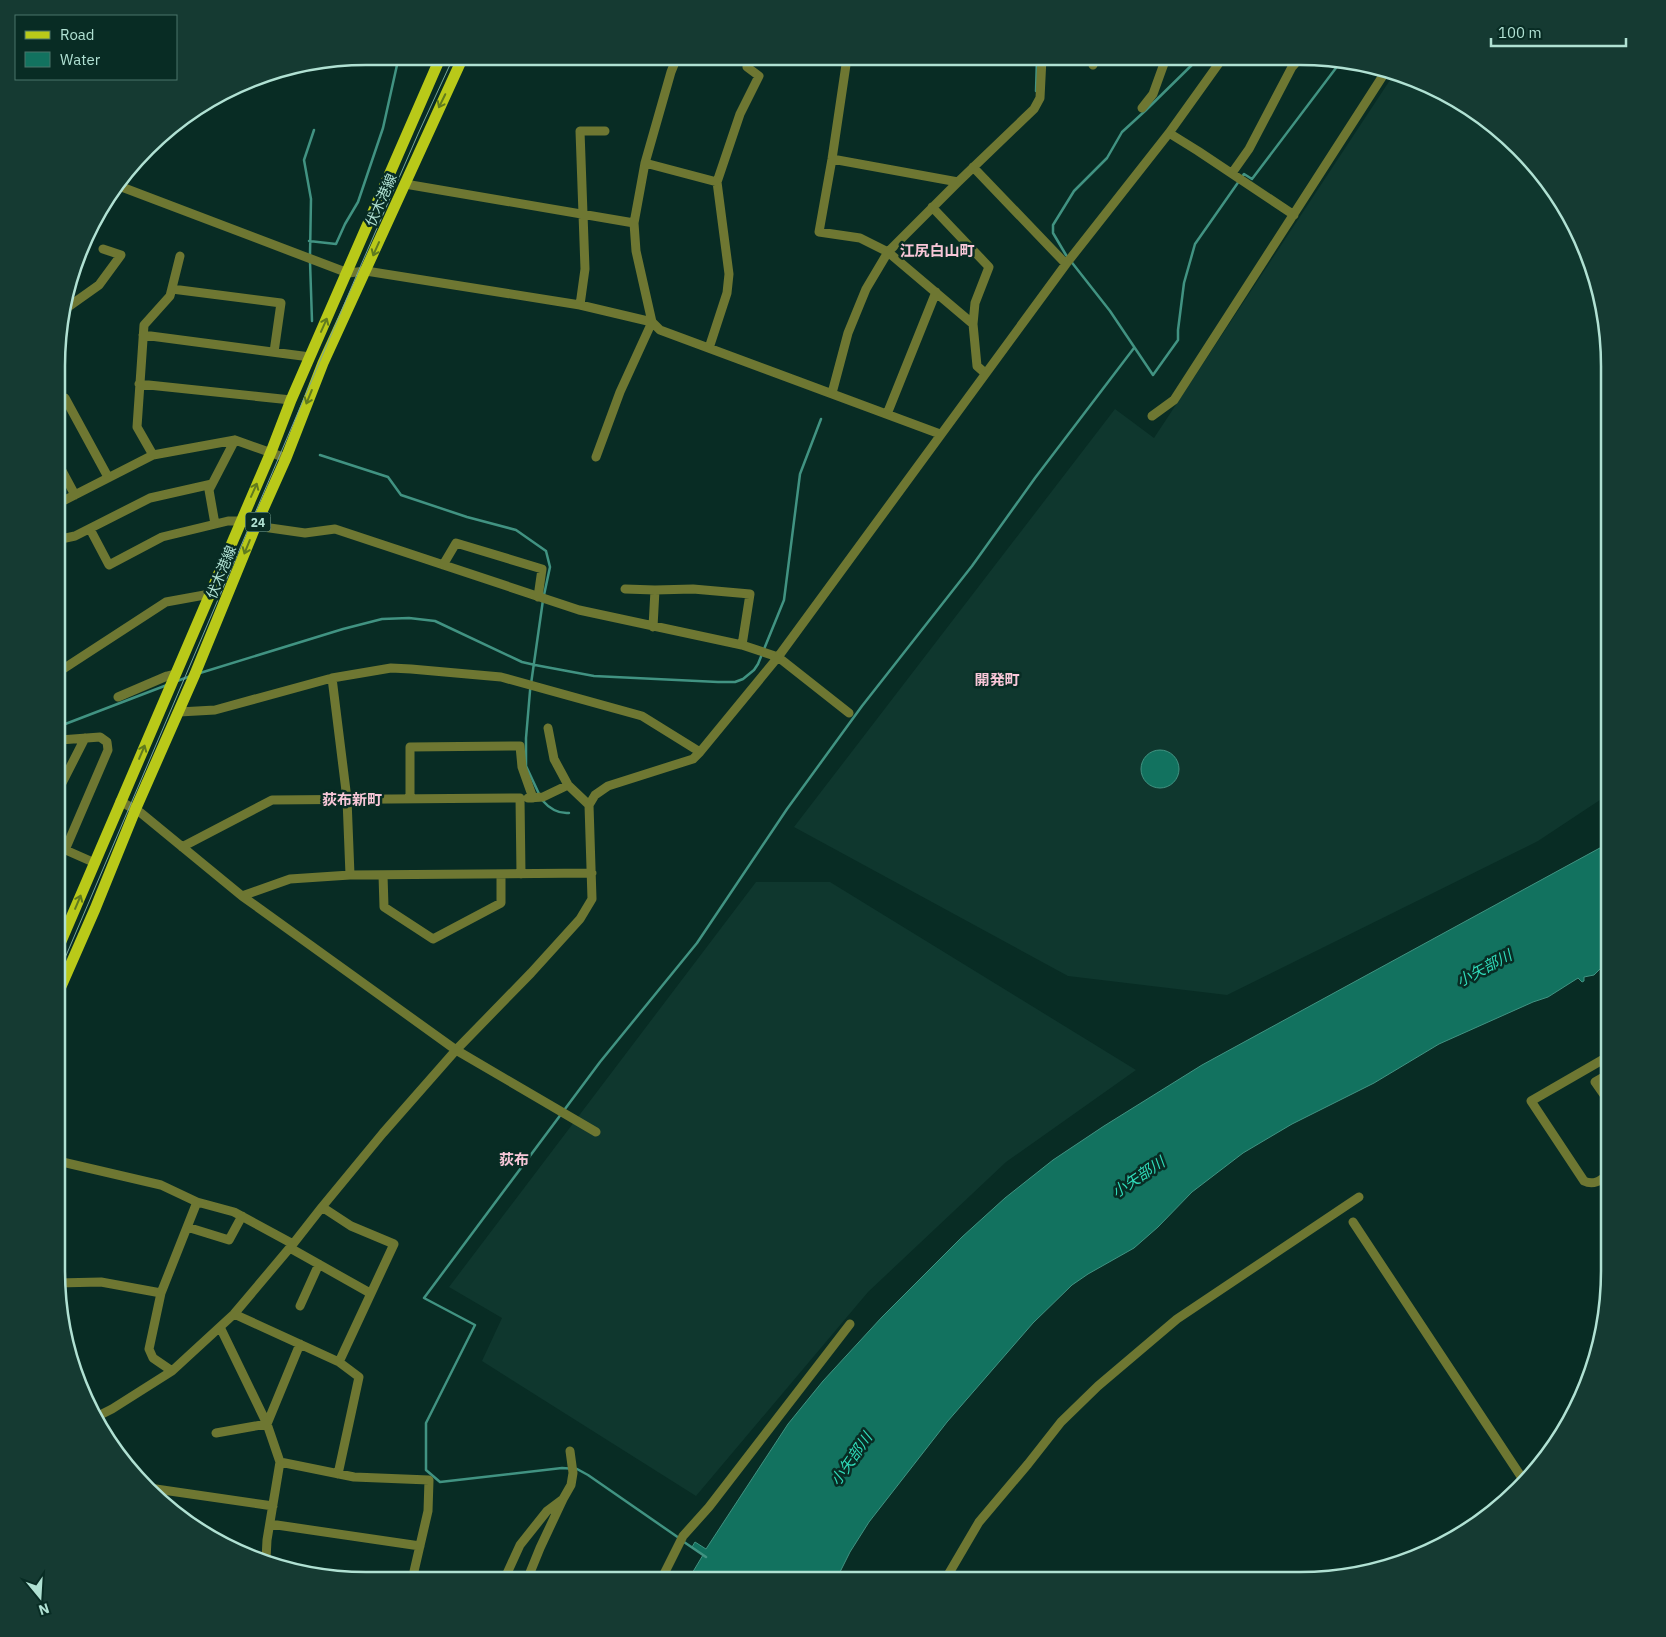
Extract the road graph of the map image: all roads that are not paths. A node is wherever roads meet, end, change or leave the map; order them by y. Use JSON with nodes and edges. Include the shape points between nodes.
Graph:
{"nodes":[{"id":1,"x":437,"y":65,"type":"edge"},
{"id":2,"x":459,"y":65,"type":"edge"},
{"id":3,"x":674,"y":65,"type":"edge"},
{"id":4,"x":748,"y":65,"type":"edge"},
{"id":5,"x":845,"y":65,"type":"edge"},
{"id":6,"x":1042,"y":65,"type":"edge"},
{"id":7,"x":1163,"y":65,"type":"edge"},
{"id":8,"x":1217,"y":65,"type":"edge"},
{"id":9,"x":1294,"y":65,"type":"edge"},
{"id":10,"x":1382,"y":76,"type":"edge"},
{"id":11,"x":1142,"y":108,"type":"dead end"},
{"id":12,"x":605,"y":132,"type":"dead end"},
{"id":13,"x":1169,"y":134,"type":"junction"},
{"id":14,"x":832,"y":159,"type":"junction"},
{"id":15,"x":645,"y":163,"type":"junction"},
{"id":16,"x":974,"y":167,"type":"junction"},
{"id":17,"x":1232,"y":174,"type":"junction"},
{"id":18,"x":717,"y":182,"type":"junction"},
{"id":19,"x":958,"y":182,"type":"junction"},
{"id":20,"x":404,"y":184,"type":"junction"},
{"id":21,"x":124,"y":188,"type":"edge"},
{"id":22,"x":932,"y":207,"type":"junction"},
{"id":23,"x":583,"y":214,"type":"junction"},
{"id":24,"x":1294,"y":215,"type":"junction"},
{"id":25,"x":634,"y":223,"type":"junction"},
{"id":26,"x":103,"y":249,"type":"dead end"},
{"id":27,"x":888,"y":252,"type":"junction"},
{"id":28,"x":180,"y":256,"type":"dead end"},
{"id":29,"x":1066,"y":264,"type":"junction"},
{"id":30,"x":366,"y":271,"type":"junction"},
{"id":31,"x":348,"y":273,"type":"junction"},
{"id":32,"x":172,"y":289,"type":"junction"},
{"id":33,"x":936,"y":292,"type":"junction"},
{"id":34,"x":72,"y":304,"type":"edge"},
{"id":35,"x":580,"y":305,"type":"junction"},
{"id":36,"x":652,"y":322,"type":"junction"},
{"id":37,"x":973,"y":324,"type":"junction"},
{"id":38,"x":143,"y":335,"type":"junction"},
{"id":39,"x":709,"y":348,"type":"junction"},
{"id":40,"x":274,"y":352,"type":"junction"},
{"id":41,"x":310,"y":357,"type":"junction"},
{"id":42,"x":985,"y":373,"type":"junction"},
{"id":43,"x":139,"y":384,"type":"junction"},
{"id":44,"x":832,"y":393,"type":"junction"},
{"id":45,"x":65,"y":398,"type":"edge"},
{"id":46,"x":291,"y":400,"type":"junction"},
{"id":47,"x":887,"y":414,"type":"junction"},
{"id":48,"x":1152,"y":416,"type":"dead end"},
{"id":49,"x":940,"y":434,"type":"junction"},
{"id":50,"x":235,"y":440,"type":"junction"},
{"id":51,"x":271,"y":452,"type":"junction"},
{"id":52,"x":153,"y":455,"type":"junction"},
{"id":53,"x":286,"y":458,"type":"junction"},
{"id":54,"x":596,"y":458,"type":"dead end"},
{"id":55,"x":65,"y":476,"type":"edge"},
{"id":56,"x":108,"y":477,"type":"junction"},
{"id":57,"x":212,"y":484,"type":"junction"},
{"id":58,"x":75,"y":495,"type":"junction"},
{"id":59,"x":65,"y":500,"type":"edge"},
{"id":60,"x":240,"y":521,"type":"junction"},
{"id":61,"x":215,"y":524,"type":"junction"},
{"id":62,"x":256,"y":525,"type":"junction"},
{"id":63,"x":90,"y":529,"type":"junction"},
{"id":64,"x":65,"y":539,"type":"edge"},
{"id":65,"x":443,"y":565,"type":"junction"},
{"id":66,"x":625,"y":589,"type":"dead end"},
{"id":67,"x":655,"y":590,"type":"junction"},
{"id":68,"x":210,"y":594,"type":"junction"},
{"id":69,"x":538,"y":596,"type":"junction"},
{"id":70,"x":653,"y":627,"type":"junction"},
{"id":71,"x":742,"y":645,"type":"junction"},
{"id":72,"x":778,"y":657,"type":"junction"},
{"id":73,"x":65,"y":668,"type":"edge"},
{"id":74,"x":175,"y":674,"type":"junction"},
{"id":75,"x":332,"y":678,"type":"junction"},
{"id":76,"x":118,"y":697,"type":"dead end"},
{"id":77,"x":179,"y":712,"type":"junction"},
{"id":78,"x":849,"y":713,"type":"dead end"},
{"id":79,"x":548,"y":728,"type":"dead end"},
{"id":80,"x":85,"y":738,"type":"junction"},
{"id":81,"x":65,"y":740,"type":"edge"},
{"id":82,"x":700,"y":752,"type":"junction"},
{"id":83,"x":65,"y":777,"type":"edge"},
{"id":84,"x":568,"y":785,"type":"junction"},
{"id":85,"x":520,"y":798,"type":"junction"},
{"id":86,"x":534,"y":798,"type":"junction"},
{"id":87,"x":348,"y":799,"type":"junction"},
{"id":88,"x":410,"y":799,"type":"junction"},
{"id":89,"x":120,"y":801,"type":"junction"},
{"id":90,"x":589,"y":805,"type":"junction"},
{"id":91,"x":136,"y":808,"type":"junction"},
{"id":92,"x":65,"y":842,"type":"edge"},
{"id":93,"x":182,"y":847,"type":"junction"},
{"id":94,"x":65,"y":849,"type":"edge"},
{"id":95,"x":95,"y":864,"type":"junction"},
{"id":96,"x":592,"y":873,"type":"junction"},
{"id":97,"x":383,"y":874,"type":"junction"},
{"id":98,"x":501,"y":874,"type":"junction"},
{"id":99,"x":521,"y":874,"type":"junction"},
{"id":100,"x":350,"y":875,"type":"junction"},
{"id":101,"x":242,"y":896,"type":"junction"},
{"id":102,"x":65,"y":932,"type":"edge"},
{"id":103,"x":65,"y":975,"type":"edge"},
{"id":104,"x":456,"y":1050,"type":"junction"},
{"id":105,"x":1601,"y":1061,"type":"edge"},
{"id":106,"x":1601,"y":1079,"type":"edge"},
{"id":107,"x":1601,"y":1091,"type":"edge"},
{"id":108,"x":596,"y":1132,"type":"dead end"},
{"id":109,"x":65,"y":1162,"type":"edge"},
{"id":110,"x":1601,"y":1180,"type":"edge"},
{"id":111,"x":1359,"y":1197,"type":"dead end"},
{"id":112,"x":197,"y":1202,"type":"junction"},
{"id":113,"x":322,"y":1207,"type":"junction"},
{"id":114,"x":242,"y":1216,"type":"junction"},
{"id":115,"x":1353,"y":1222,"type":"dead end"},
{"id":116,"x":187,"y":1227,"type":"junction"},
{"id":117,"x":292,"y":1246,"type":"junction"},
{"id":118,"x":319,"y":1264,"type":"junction"},
{"id":119,"x":66,"y":1284,"type":"edge"},
{"id":120,"x":161,"y":1293,"type":"junction"},
{"id":121,"x":370,"y":1293,"type":"junction"},
{"id":122,"x":300,"y":1306,"type":"dead end"},
{"id":123,"x":234,"y":1314,"type":"junction"},
{"id":124,"x":850,"y":1324,"type":"dead end"},
{"id":125,"x":220,"y":1327,"type":"junction"},
{"id":126,"x":300,"y":1344,"type":"junction"},
{"id":127,"x":339,"y":1362,"type":"junction"},
{"id":128,"x":172,"y":1371,"type":"junction"},
{"id":129,"x":101,"y":1414,"type":"edge"},
{"id":130,"x":267,"y":1424,"type":"junction"},
{"id":131,"x":216,"y":1433,"type":"dead end"},
{"id":132,"x":570,"y":1451,"type":"dead end"},
{"id":133,"x":280,"y":1462,"type":"junction"},
{"id":134,"x":338,"y":1474,"type":"junction"},
{"id":135,"x":1520,"y":1475,"type":"edge"},
{"id":136,"x":160,"y":1490,"type":"edge"},
{"id":137,"x":564,"y":1499,"type":"junction"},
{"id":138,"x":272,"y":1506,"type":"junction"},
{"id":139,"x":270,"y":1524,"type":"junction"},
{"id":140,"x":420,"y":1546,"type":"junction"},
{"id":141,"x":266,"y":1555,"type":"edge"},
{"id":142,"x":414,"y":1572,"type":"edge"},
{"id":143,"x":508,"y":1572,"type":"edge"},
{"id":144,"x":530,"y":1572,"type":"edge"},
{"id":145,"x":665,"y":1572,"type":"edge"},
{"id":146,"x":950,"y":1572,"type":"edge"}],
"edges":[{"from":1,"to":31,"type":"main road","name":"伏木港線","number":"24"},
{"from":2,"to":20,"type":"main road","name":"伏木港線","number":"24","one_way":true},
{"from":3,"to":15,"type":"street"},
{"from":4,"to":18,"type":"street","via":[[759,76],[740,114]]},
{"from":5,"to":14,"type":"street"},
{"from":6,"to":16,"type":"street","via":[[1040,98],[1034,109]]},
{"from":7,"to":11,"type":"street","via":[[1153,94]]},
{"from":8,"to":13,"type":"street"},
{"from":9,"to":17,"type":"street"},
{"from":10,"to":24,"type":"street"},
{"from":12,"to":23,"type":"street","via":[[580,131]]},
{"from":13,"to":17,"type":"street"},
{"from":13,"to":29,"type":"street"},
{"from":14,"to":19,"type":"street"},
{"from":14,"to":27,"type":"street","via":[[819,232],[860,238]]},
{"from":15,"to":18,"type":"street"},
{"from":15,"to":25,"type":"street"},
{"from":16,"to":19,"type":"street"},
{"from":16,"to":29,"type":"street"},
{"from":17,"to":24,"type":"street"},
{"from":18,"to":39,"type":"street","via":[[728,274],[727,293]]},
{"from":19,"to":22,"type":"street"},
{"from":20,"to":23,"type":"street"},
{"from":20,"to":30,"type":"main road","name":"伏木港線","number":"24","one_way":true},
{"from":21,"to":31,"type":"street"},
{"from":22,"to":27,"type":"street"},
{"from":22,"to":37,"type":"street","via":[[989,267],[975,304]]},
{"from":23,"to":25,"type":"street"},
{"from":23,"to":35,"type":"street","via":[[585,269]]},
{"from":24,"to":48,"type":"street","via":[[1174,400]]},
{"from":25,"to":36,"type":"street","via":[[636,251]]},
{"from":26,"to":34,"type":"street","via":[[121,256],[99,285]]},
{"from":27,"to":33,"type":"street"},
{"from":27,"to":44,"type":"street","via":[[866,289],[848,333]]},
{"from":28,"to":32,"type":"street"},
{"from":29,"to":42,"type":"street"},
{"from":30,"to":31,"type":"street"},
{"from":30,"to":35,"type":"street"},
{"from":30,"to":53,"type":"main road","name":"伏木港線","number":"24","one_way":true,"via":[[323,363]]},
{"from":41,"to":31,"type":"main road","name":"伏木港線","number":"24","one_way":true},
{"from":32,"to":38,"type":"street","via":[[170,296],[144,325]]},
{"from":32,"to":40,"type":"street","via":[[281,303]]},
{"from":33,"to":37,"type":"street"},
{"from":33,"to":47,"type":"street"},
{"from":35,"to":36,"type":"street"},
{"from":36,"to":39,"type":"street","via":[[660,330]]},
{"from":36,"to":54,"type":"street","via":[[620,392]]},
{"from":37,"to":42,"type":"street","via":[[977,366]]},
{"from":38,"to":40,"type":"street"},
{"from":38,"to":43,"type":"street"},
{"from":39,"to":44,"type":"street"},
{"from":40,"to":41,"type":"street"},
{"from":41,"to":46,"type":"main road","name":"伏木港線","number":"24"},
{"from":42,"to":49,"type":"street"},
{"from":43,"to":46,"type":"street"},
{"from":43,"to":52,"type":"street","via":[[137,427]]},
{"from":44,"to":47,"type":"street"},
{"from":45,"to":56,"type":"street"},
{"from":46,"to":51,"type":"main road","name":"伏木港線","number":"24"},
{"from":47,"to":49,"type":"street"},
{"from":49,"to":72,"type":"street"},
{"from":50,"to":51,"type":"street"},
{"from":50,"to":52,"type":"street"},
{"from":50,"to":57,"type":"street"},
{"from":51,"to":53,"type":"street"},
{"from":60,"to":51,"type":"main road","name":"伏木港線","number":"24","one_way":true},
{"from":52,"to":56,"type":"street"},
{"from":53,"to":62,"type":"main road","name":"伏木港線","number":"24"},
{"from":55,"to":58,"type":"street"},
{"from":56,"to":58,"type":"street"},
{"from":57,"to":61,"type":"street","via":[[209,490]]},
{"from":57,"to":63,"type":"street","via":[[150,498]]},
{"from":58,"to":59,"type":"street"},
{"from":60,"to":61,"type":"street"},
{"from":60,"to":62,"type":"street"},
{"from":60,"to":68,"type":"main road","name":"伏木港線","number":"24"},
{"from":61,"to":63,"type":"street","via":[[162,537],[109,565]]},
{"from":62,"to":65,"type":"street","via":[[305,533],[335,529]]},
{"from":62,"to":77,"type":"main road","name":"伏木港線","number":"24","one_way":true},
{"from":63,"to":64,"type":"street"},
{"from":65,"to":69,"type":"street"},
{"from":65,"to":69,"type":"street","via":[[456,543],[542,569]]},
{"from":66,"to":67,"type":"street"},
{"from":67,"to":70,"type":"street"},
{"from":67,"to":71,"type":"street","via":[[693,589],[750,594]]},
{"from":68,"to":73,"type":"street","via":[[166,602]]},
{"from":68,"to":74,"type":"main road","name":"伏木港線","number":"24"},
{"from":69,"to":70,"type":"street","via":[[579,610]]},
{"from":70,"to":71,"type":"street"},
{"from":71,"to":72,"type":"street"},
{"from":72,"to":78,"type":"street"},
{"from":72,"to":82,"type":"street"},
{"from":74,"to":76,"type":"street"},
{"from":89,"to":74,"type":"main road","name":"伏木港線","number":"24","one_way":true},
{"from":75,"to":77,"type":"street","via":[[215,710]]},
{"from":75,"to":82,"type":"street","via":[[391,668],[501,677],[642,716]]},
{"from":75,"to":87,"type":"street"},
{"from":77,"to":91,"type":"main road","name":"伏木港線","number":"24"},
{"from":79,"to":84,"type":"street","via":[[554,759]]},
{"from":80,"to":81,"type":"street"},
{"from":80,"to":83,"type":"street"},
{"from":80,"to":92,"type":"street","via":[[100,737],[107,742],[108,750]]},
{"from":82,"to":90,"type":"street","via":[[683,764],[608,786],[595,795]]},
{"from":84,"to":86,"type":"street"},
{"from":84,"to":90,"type":"street"},
{"from":85,"to":86,"type":"street"},
{"from":85,"to":88,"type":"street"},
{"from":85,"to":99,"type":"street"},
{"from":86,"to":88,"type":"street","via":[[522,767],[520,746],[410,747]]},
{"from":87,"to":88,"type":"street"},
{"from":87,"to":93,"type":"street","via":[[272,800]]},
{"from":87,"to":100,"type":"street"},
{"from":89,"to":91,"type":"street"},
{"from":89,"to":95,"type":"main road","name":"伏木港線","number":"24"},
{"from":90,"to":96,"type":"street"},
{"from":91,"to":93,"type":"street"},
{"from":91,"to":103,"type":"main road","name":"伏木港線","number":"24"},
{"from":93,"to":101,"type":"street"},
{"from":94,"to":95,"type":"street"},
{"from":102,"to":95,"type":"main road","name":"伏木港線","number":"24","one_way":true},
{"from":96,"to":99,"type":"street"},
{"from":96,"to":104,"type":"street","via":[[592,899],[580,920]]},
{"from":97,"to":98,"type":"street"},
{"from":97,"to":98,"type":"street","via":[[384,907],[433,939],[501,903]]},
{"from":97,"to":100,"type":"street"},
{"from":98,"to":99,"type":"street"},
{"from":100,"to":101,"type":"street","via":[[290,879]]},
{"from":101,"to":104,"type":"street"},
{"from":104,"to":108,"type":"street"},
{"from":104,"to":113,"type":"street"},
{"from":105,"to":110,"type":"street","via":[[1531,1101],[1584,1181],[1590,1184]]},
{"from":106,"to":107,"type":"street","via":[[1595,1082]]},
{"from":109,"to":112,"type":"street","via":[[161,1185]]},
{"from":111,"to":146,"type":"street","via":[[1177,1319],[1098,1386],[1061,1422],[979,1522]]},
{"from":112,"to":114,"type":"street"},
{"from":112,"to":116,"type":"street"},
{"from":113,"to":117,"type":"street"},
{"from":113,"to":121,"type":"street","via":[[351,1226],[394,1244]]},
{"from":114,"to":116,"type":"street","via":[[229,1240]]},
{"from":114,"to":117,"type":"street"},
{"from":115,"to":135,"type":"street"},
{"from":116,"to":120,"type":"street"},
{"from":117,"to":118,"type":"street"},
{"from":117,"to":123,"type":"street"},
{"from":118,"to":121,"type":"street"},
{"from":118,"to":122,"type":"street"},
{"from":119,"to":120,"type":"street","via":[[101,1282]]},
{"from":120,"to":128,"type":"street","via":[[149,1349],[153,1358]]},
{"from":121,"to":127,"type":"street"},
{"from":123,"to":125,"type":"street"},
{"from":123,"to":126,"type":"street"},
{"from":124,"to":145,"type":"street","via":[[683,1536]]},
{"from":125,"to":128,"type":"street"},
{"from":125,"to":130,"type":"street"},
{"from":126,"to":127,"type":"street"},
{"from":126,"to":130,"type":"street"},
{"from":127,"to":134,"type":"street","via":[[360,1377]]},
{"from":128,"to":129,"type":"street"},
{"from":130,"to":131,"type":"street"},
{"from":130,"to":133,"type":"street"},
{"from":132,"to":137,"type":"street","via":[[573,1472]]},
{"from":133,"to":134,"type":"street"},
{"from":133,"to":138,"type":"street"},
{"from":134,"to":140,"type":"street","via":[[429,1480],[428,1511]]},
{"from":136,"to":138,"type":"street"},
{"from":137,"to":143,"type":"street","via":[[547,1510],[520,1545]]},
{"from":137,"to":144,"type":"street"},
{"from":138,"to":139,"type":"street"},
{"from":139,"to":140,"type":"street"},
{"from":139,"to":141,"type":"street"},
{"from":140,"to":142,"type":"street"}]}
